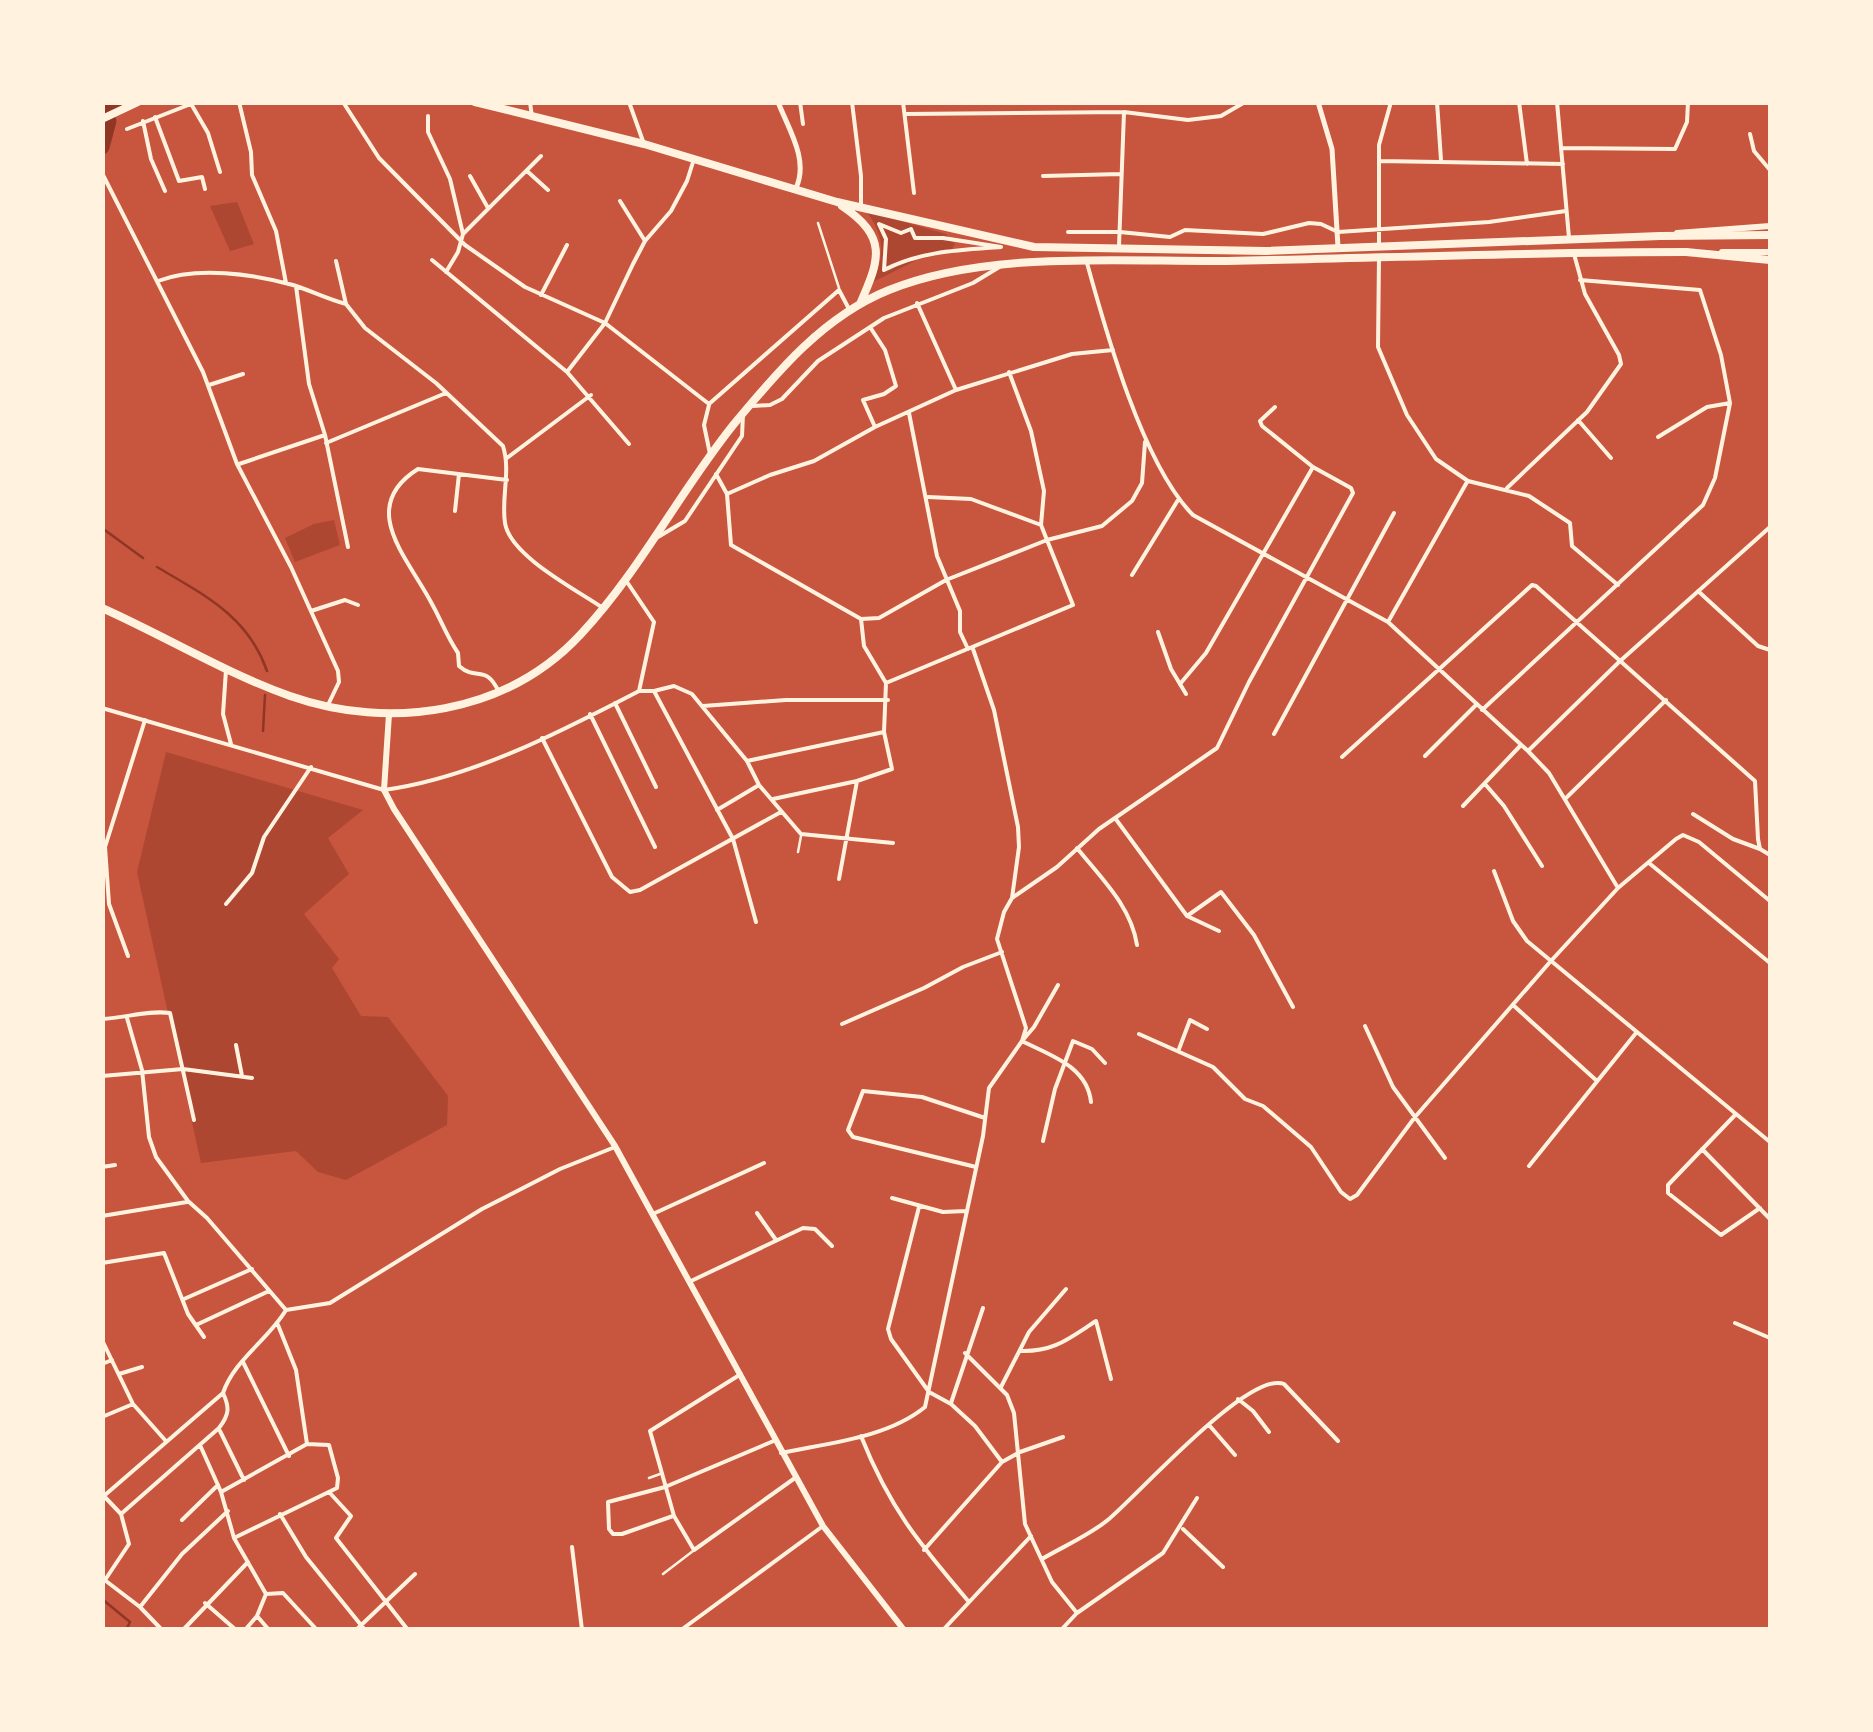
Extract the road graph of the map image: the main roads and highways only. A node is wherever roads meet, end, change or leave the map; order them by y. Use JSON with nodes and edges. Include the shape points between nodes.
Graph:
{"nodes":[{"id":1,"x":138,"y":102,"type":"edge"},
{"id":2,"x":474,"y":102,"type":"edge"},
{"id":3,"x":102,"y":119,"type":"edge"},
{"id":4,"x":837,"y":202,"type":"junction"},
{"id":5,"x":1770,"y":226,"type":"edge"},
{"id":6,"x":1770,"y":235,"type":"edge"},
{"id":7,"x":1660,"y":236,"type":"junction"},
{"id":8,"x":1686,"y":252,"type":"junction"},
{"id":9,"x":1770,"y":252,"type":"edge"},
{"id":10,"x":1770,"y":260,"type":"edge"},
{"id":11,"x":860,"y":304,"type":"junction"},
{"id":12,"x":102,"y":608,"type":"edge"},
{"id":13,"x":388,"y":714,"type":"junction"},
{"id":14,"x":904,"y":1630,"type":"edge"}],
"edges":[{"from":1,"to":3,"type":"highway"},
{"from":2,"to":4,"type":"highway"},
{"from":4,"to":7,"type":"highway","via":[[1019,244],[1119,250]]},
{"from":4,"to":11,"type":"highway","via":[[864,224],[877,249]]},
{"from":5,"to":7,"type":"main road"},
{"from":6,"to":7,"type":"highway"},
{"from":8,"to":9,"type":"main road"},
{"from":8,"to":10,"type":"highway"},
{"from":8,"to":11,"type":"highway","via":[[1002,264],[936,273]]},
{"from":11,"to":13,"type":"highway","via":[[814,336],[746,410],[603,608],[546,666],[455,707]]},
{"from":12,"to":13,"type":"highway","via":[[286,694],[326,707]]},
{"from":13,"to":14,"type":"main road","via":[[384,790],[616,1146],[824,1526]]}]}
